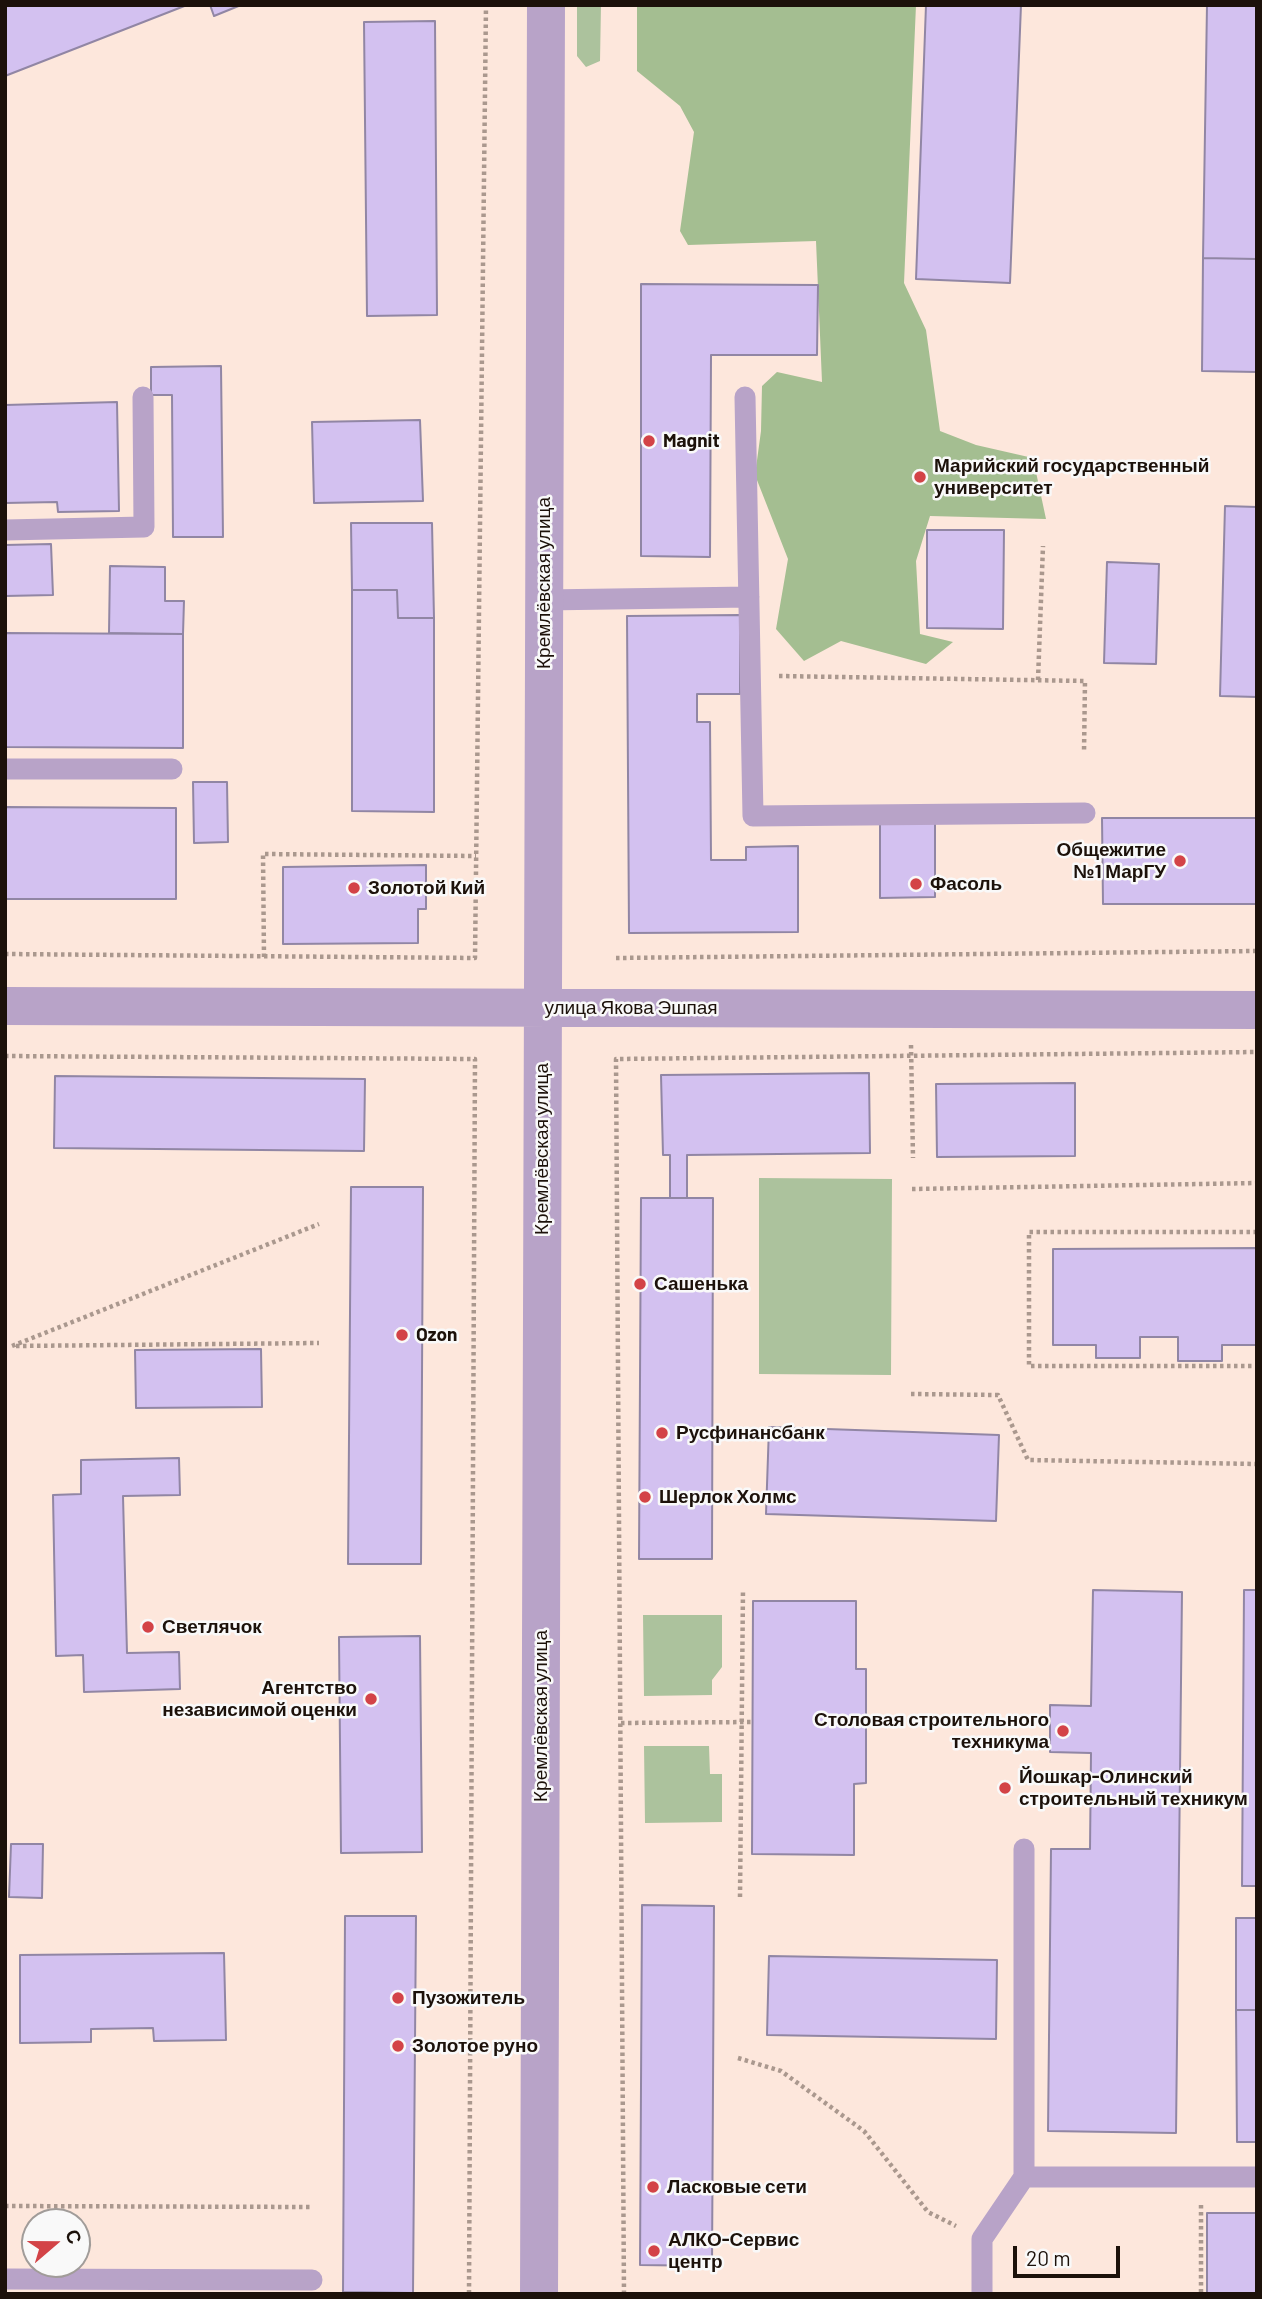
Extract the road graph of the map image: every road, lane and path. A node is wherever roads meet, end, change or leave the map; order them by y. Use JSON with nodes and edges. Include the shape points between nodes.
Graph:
{"nodes":[{"id":1,"x":486,"y":5,"type":"edge"},
{"id":2,"x":546,"y":5,"type":"edge"},
{"id":3,"x":143,"y":397,"type":"dead end"},
{"id":4,"x":745,"y":397,"type":"dead end"},
{"id":5,"x":5,"y":530,"type":"edge"},
{"id":6,"x":1043,"y":546,"type":"dead end"},
{"id":7,"x":748,"y":597,"type":"junction"},
{"id":8,"x":544,"y":600,"type":"junction"},
{"id":9,"x":750,"y":676,"type":"junction"},
{"id":10,"x":1038,"y":680,"type":"junction"},
{"id":11,"x":1084,"y":753,"type":"dead end"},
{"id":12,"x":5,"y":769,"type":"edge"},
{"id":13,"x":172,"y":769,"type":"dead end"},
{"id":14,"x":1085,"y":813,"type":"dead end"},
{"id":15,"x":476,"y":856,"type":"junction"},
{"id":16,"x":1257,"y":951,"type":"edge"},
{"id":17,"x":5,"y":954,"type":"edge"},
{"id":18,"x":264,"y":957,"type":"junction"},
{"id":19,"x":616,"y":958,"type":"dead end"},
{"id":20,"x":5,"y":1006,"type":"edge"},
{"id":21,"x":543,"y":1008,"type":"junction"},
{"id":22,"x":910,"y":1009,"type":"junction"},
{"id":23,"x":1257,"y":1010,"type":"edge"},
{"id":24,"x":1257,"y":1052,"type":"edge"},
{"id":25,"x":911,"y":1055,"type":"junction"},
{"id":26,"x":5,"y":1056,"type":"edge"},
{"id":27,"x":913,"y":1157,"type":"dead end"},
{"id":28,"x":1257,"y":1183,"type":"edge"},
{"id":29,"x":912,"y":1189,"type":"dead end"},
{"id":30,"x":319,"y":1224,"type":"dead end"},
{"id":31,"x":1257,"y":1232,"type":"edge"},
{"id":32,"x":319,"y":1343,"type":"dead end"},
{"id":33,"x":1257,"y":1366,"type":"edge"},
{"id":34,"x":911,"y":1394,"type":"dead end"},
{"id":35,"x":1257,"y":1464,"type":"edge"},
{"id":36,"x":743,"y":1589,"type":"dead end"},
{"id":37,"x":742,"y":1722,"type":"junction"},
{"id":38,"x":752,"y":1722,"type":"dead end"},
{"id":39,"x":621,"y":1723,"type":"junction"},
{"id":40,"x":1024,"y":1849,"type":"dead end"},
{"id":41,"x":740,"y":1897,"type":"dead end"},
{"id":42,"x":737,"y":2058,"type":"dead end"},
{"id":43,"x":1201,"y":2176,"type":"junction"},
{"id":44,"x":1024,"y":2177,"type":"junction"},
{"id":45,"x":1257,"y":2177,"type":"edge"},
{"id":46,"x":5,"y":2206,"type":"edge"},
{"id":47,"x":312,"y":2207,"type":"dead end"},
{"id":48,"x":982,"y":2239,"type":"junction"},
{"id":49,"x":5,"y":2279,"type":"edge"},
{"id":50,"x":312,"y":2280,"type":"dead end"},
{"id":51,"x":469,"y":2294,"type":"edge"},
{"id":52,"x":539,"y":2294,"type":"edge"},
{"id":53,"x":624,"y":2294,"type":"edge"},
{"id":54,"x":982,"y":2294,"type":"edge"},
{"id":55,"x":1201,"y":2294,"type":"edge"}],
"edges":[{"from":1,"to":15,"type":"path"},
{"from":2,"to":8,"type":"street","name":"Кремлёвская улица"},
{"from":3,"to":5,"type":"lane","via":[[144,527]]},
{"from":4,"to":7,"type":"lane"},
{"from":6,"to":10,"type":"path"},
{"from":7,"to":8,"type":"lane"},
{"from":7,"to":9,"type":"lane"},
{"from":8,"to":21,"type":"street","name":"Кремлёвская улица"},
{"from":9,"to":10,"type":"path"},
{"from":9,"to":14,"type":"lane","via":[[753,816]]},
{"from":10,"to":11,"type":"path","via":[[1085,681]]},
{"from":12,"to":13,"type":"lane"},
{"from":15,"to":18,"type":"path","via":[[475,958]]},
{"from":15,"to":18,"type":"path","via":[[263,854]]},
{"from":16,"to":19,"type":"path"},
{"from":17,"to":18,"type":"path"},
{"from":20,"to":21,"type":"street","name":"улица Якова Эшпая"},
{"from":21,"to":22,"type":"street","name":"улица Якова Эшпая"},
{"from":21,"to":52,"type":"street","name":"Кремлёвская улица"},
{"from":22,"to":23,"type":"street","name":"улица Якова Эшпая"},
{"from":22,"to":25,"type":"path"},
{"from":24,"to":25,"type":"path"},
{"from":25,"to":27,"type":"path"},
{"from":25,"to":39,"type":"path","via":[[616,1059]]},
{"from":26,"to":51,"type":"path","via":[[475,1059]]},
{"from":28,"to":29,"type":"path"},
{"from":30,"to":32,"type":"path","via":[[12,1346]]},
{"from":31,"to":33,"type":"path","via":[[1029,1232],[1029,1366]]},
{"from":34,"to":35,"type":"path","via":[[998,1395],[1028,1461]]},
{"from":36,"to":37,"type":"path"},
{"from":37,"to":38,"type":"path"},
{"from":37,"to":39,"type":"path"},
{"from":37,"to":41,"type":"path"},
{"from":39,"to":53,"type":"path"},
{"from":40,"to":44,"type":"lane"},
{"from":42,"to":48,"type":"path","via":[[781,2071],[854,2124],[928,2212]]},
{"from":43,"to":44,"type":"lane"},
{"from":43,"to":45,"type":"lane"},
{"from":43,"to":55,"type":"path"},
{"from":44,"to":48,"type":"lane"},
{"from":46,"to":47,"type":"path"},
{"from":48,"to":54,"type":"lane"},
{"from":49,"to":50,"type":"lane"}]}
